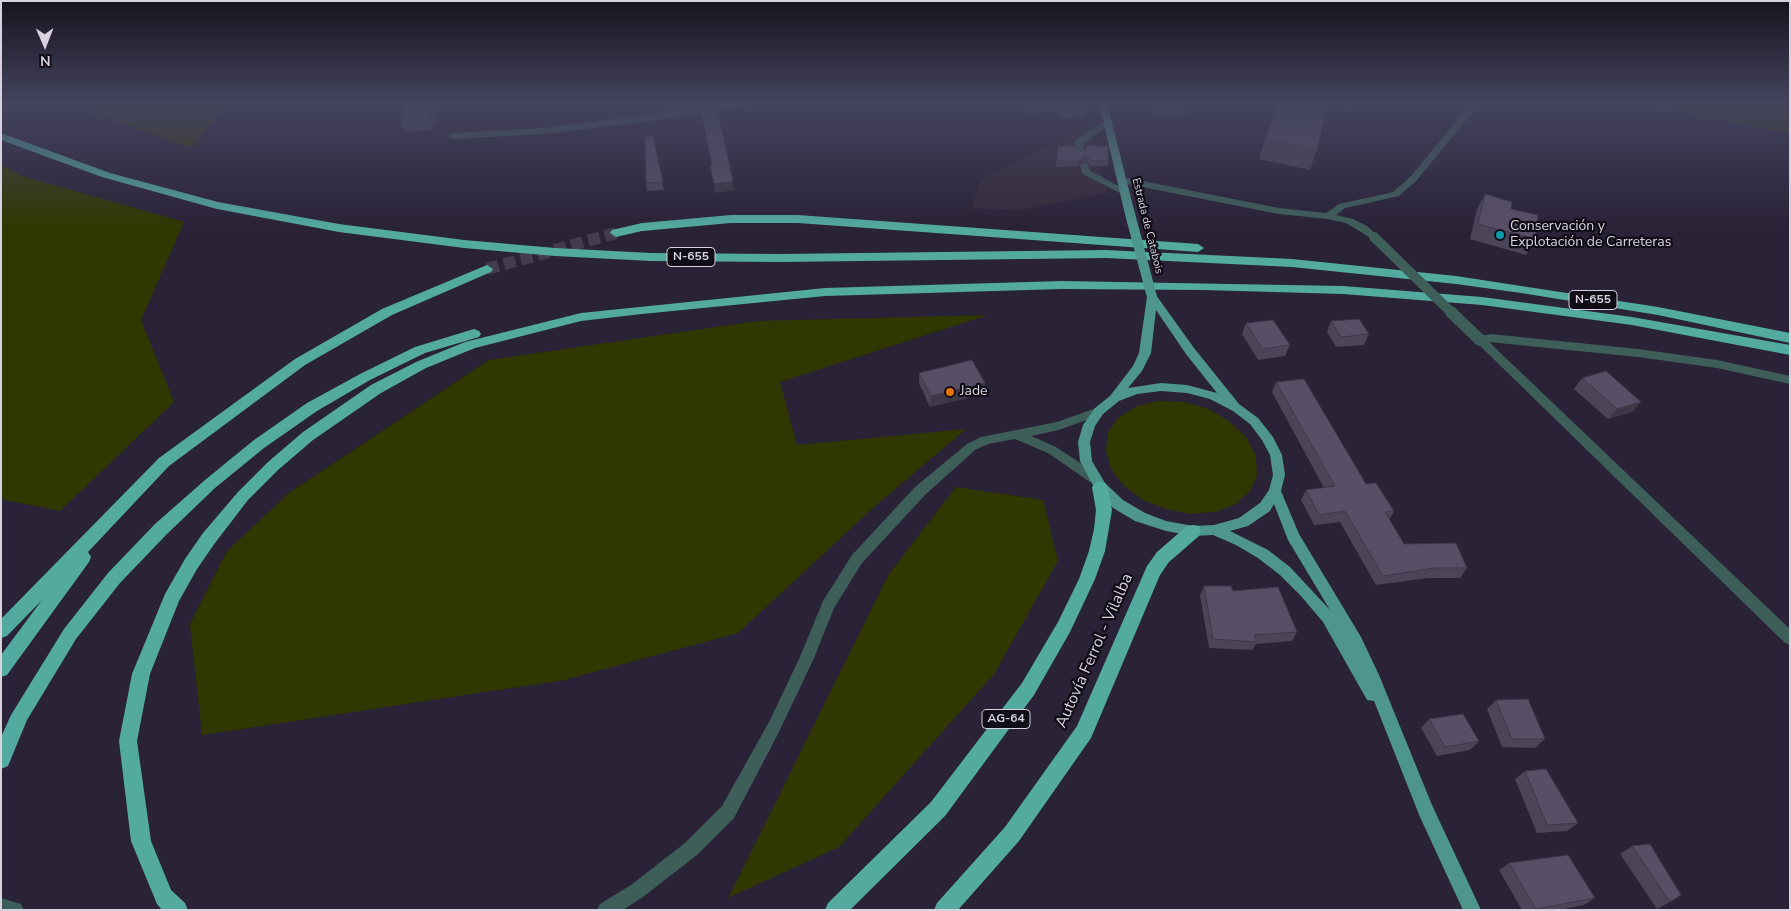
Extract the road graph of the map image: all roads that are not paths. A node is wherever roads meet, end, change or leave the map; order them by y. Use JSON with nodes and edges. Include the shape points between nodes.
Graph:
{"nodes":[{"id":1,"x":27,"y":146,"type":"edge"},
{"id":2,"x":1080,"y":146,"type":"edge"},
{"id":3,"x":1114,"y":146,"type":"edge"},
{"id":4,"x":1441,"y":146,"type":"edge"},
{"id":5,"x":1081,"y":151,"type":"edge"},
{"id":6,"x":1085,"y":166,"type":"dead end"},
{"id":7,"x":1122,"y":180,"type":"junction"},
{"id":8,"x":1125,"y":192,"type":"junction"},
{"id":9,"x":1328,"y":216,"type":"junction"},
{"id":10,"x":616,"y":233,"type":"tunnel mouth"},
{"id":11,"x":487,"y":269,"type":"tunnel mouth"},
{"id":12,"x":1395,"y":273,"type":"junction"},
{"id":13,"x":825,"y":292,"type":"junction"},
{"id":14,"x":1152,"y":297,"type":"junction"},
{"id":15,"x":1790,"y":338,"type":"edge"},
{"id":16,"x":1480,"y":340,"type":"junction"},
{"id":17,"x":1790,"y":350,"type":"edge"},
{"id":18,"x":1790,"y":380,"type":"edge"},
{"id":19,"x":1115,"y":398,"type":"junction"},
{"id":20,"x":1237,"y":408,"type":"junction"},
{"id":21,"x":1098,"y":411,"type":"junction"},
{"id":22,"x":1018,"y":435,"type":"junction"},
{"id":23,"x":1098,"y":483,"type":"junction"},
{"id":24,"x":1275,"y":491,"type":"junction"},
{"id":25,"x":128,"y":498,"type":"junction"},
{"id":26,"x":1193,"y":530,"type":"junction"},
{"id":27,"x":1214,"y":530,"type":"junction"},
{"id":28,"x":1,"y":631,"type":"edge"},
{"id":29,"x":1790,"y":639,"type":"edge"},
{"id":30,"x":1,"y":669,"type":"edge"},
{"id":31,"x":1394,"y":736,"type":"junction"},
{"id":32,"x":1,"y":760,"type":"edge"},
{"id":33,"x":1,"y":907,"type":"edge"},
{"id":34,"x":15,"y":910,"type":"edge"},
{"id":35,"x":178,"y":910,"type":"edge"},
{"id":36,"x":606,"y":910,"type":"edge"},
{"id":37,"x":835,"y":910,"type":"edge"},
{"id":38,"x":944,"y":910,"type":"edge"},
{"id":39,"x":1472,"y":910,"type":"edge"}],
"edges":[{"from":1,"to":12,"type":"highway","number":"N-655","via":[[106,175],[217,205],[357,231],[464,244],[718,258],[1106,254],[1229,259]]},
{"from":2,"to":5,"type":"street"},
{"from":3,"to":7,"type":"main road","name":"Estrada de Catabois"},
{"from":4,"to":9,"type":"street","via":[[1396,194],[1342,206]]},
{"from":6,"to":8,"type":"street","via":[[1086,172]]},
{"from":7,"to":8,"type":"main road","name":"Estrada de Catabois"},
{"from":7,"to":9,"type":"street","via":[[1279,211]]},
{"from":8,"to":14,"type":"main road","name":"Estrada de Catabois","bridge":true},
{"from":9,"to":16,"type":"street","bridge":true,"via":[[1363,228]]},
{"from":10,"to":12,"type":"highway","via":[[642,227],[731,219],[832,221],[1253,252],[1335,260]]},
{"from":11,"to":25,"type":"highway","via":[[387,312],[300,362],[164,462]]},
{"from":12,"to":15,"type":"highway","number":"N-655","via":[[1602,302]]},
{"from":13,"to":17,"type":"highway","via":[[1062,285],[1343,290],[1566,311]]},
{"from":13,"to":32,"type":"highway","via":[[646,302],[527,319],[420,350],[312,407],[210,484],[128,564],[70,634],[20,715]]},
{"from":13,"to":35,"type":"highway","via":[[581,318],[470,346],[421,365],[376,389],[308,436],[273,466],[243,496],[191,564],[171,599],[141,674],[128,741],[141,841],[164,897]]},
{"from":14,"to":19,"type":"main road","via":[[1145,353]]},
{"from":14,"to":20,"type":"main road","via":[[1190,351]]},
{"from":16,"to":18,"type":"street","via":[[1509,339],[1638,353],[1717,364]]},
{"from":16,"to":29,"type":"street"},
{"from":19,"to":20,"type":"main road","via":[[1136,390],[1179,388],[1214,396]]},
{"from":19,"to":21,"type":"main road"},
{"from":20,"to":24,"type":"main road","via":[[1267,436],[1276,455],[1279,475]]},
{"from":21,"to":22,"type":"street","via":[[1059,426]]},
{"from":21,"to":23,"type":"main road","via":[[1088,425],[1084,442],[1086,461]]},
{"from":22,"to":23,"type":"street","via":[[1052,450]]},
{"from":22,"to":36,"type":"street","via":[[985,440],[971,448],[920,490],[857,559],[828,605],[774,727],[728,812],[691,849],[637,891]]},
{"from":23,"to":26,"type":"main road","via":[[1118,504],[1140,517],[1166,526]]},
{"from":23,"to":37,"type":"highway","number":"AG-64","via":[[1104,510],[1097,551],[1064,627],[1028,689],[938,809]]},
{"from":24,"to":27,"type":"main road","via":[[1264,507],[1243,522]]},
{"from":24,"to":31,"type":"main road","via":[[1293,536],[1356,641]]},
{"from":25,"to":28,"type":"highway"},
{"from":25,"to":30,"type":"highway"},
{"from":26,"to":27,"type":"main road"},
{"from":26,"to":38,"type":"highway","name":"Autovía Ferrol - Vilalba","via":[[1163,557],[1153,571],[1084,732],[1012,834]]},
{"from":27,"to":31,"type":"main road","via":[[1263,554],[1306,592],[1328,618]]},
{"from":31,"to":39,"type":"main road"},
{"from":33,"to":34,"type":"street"}]}
